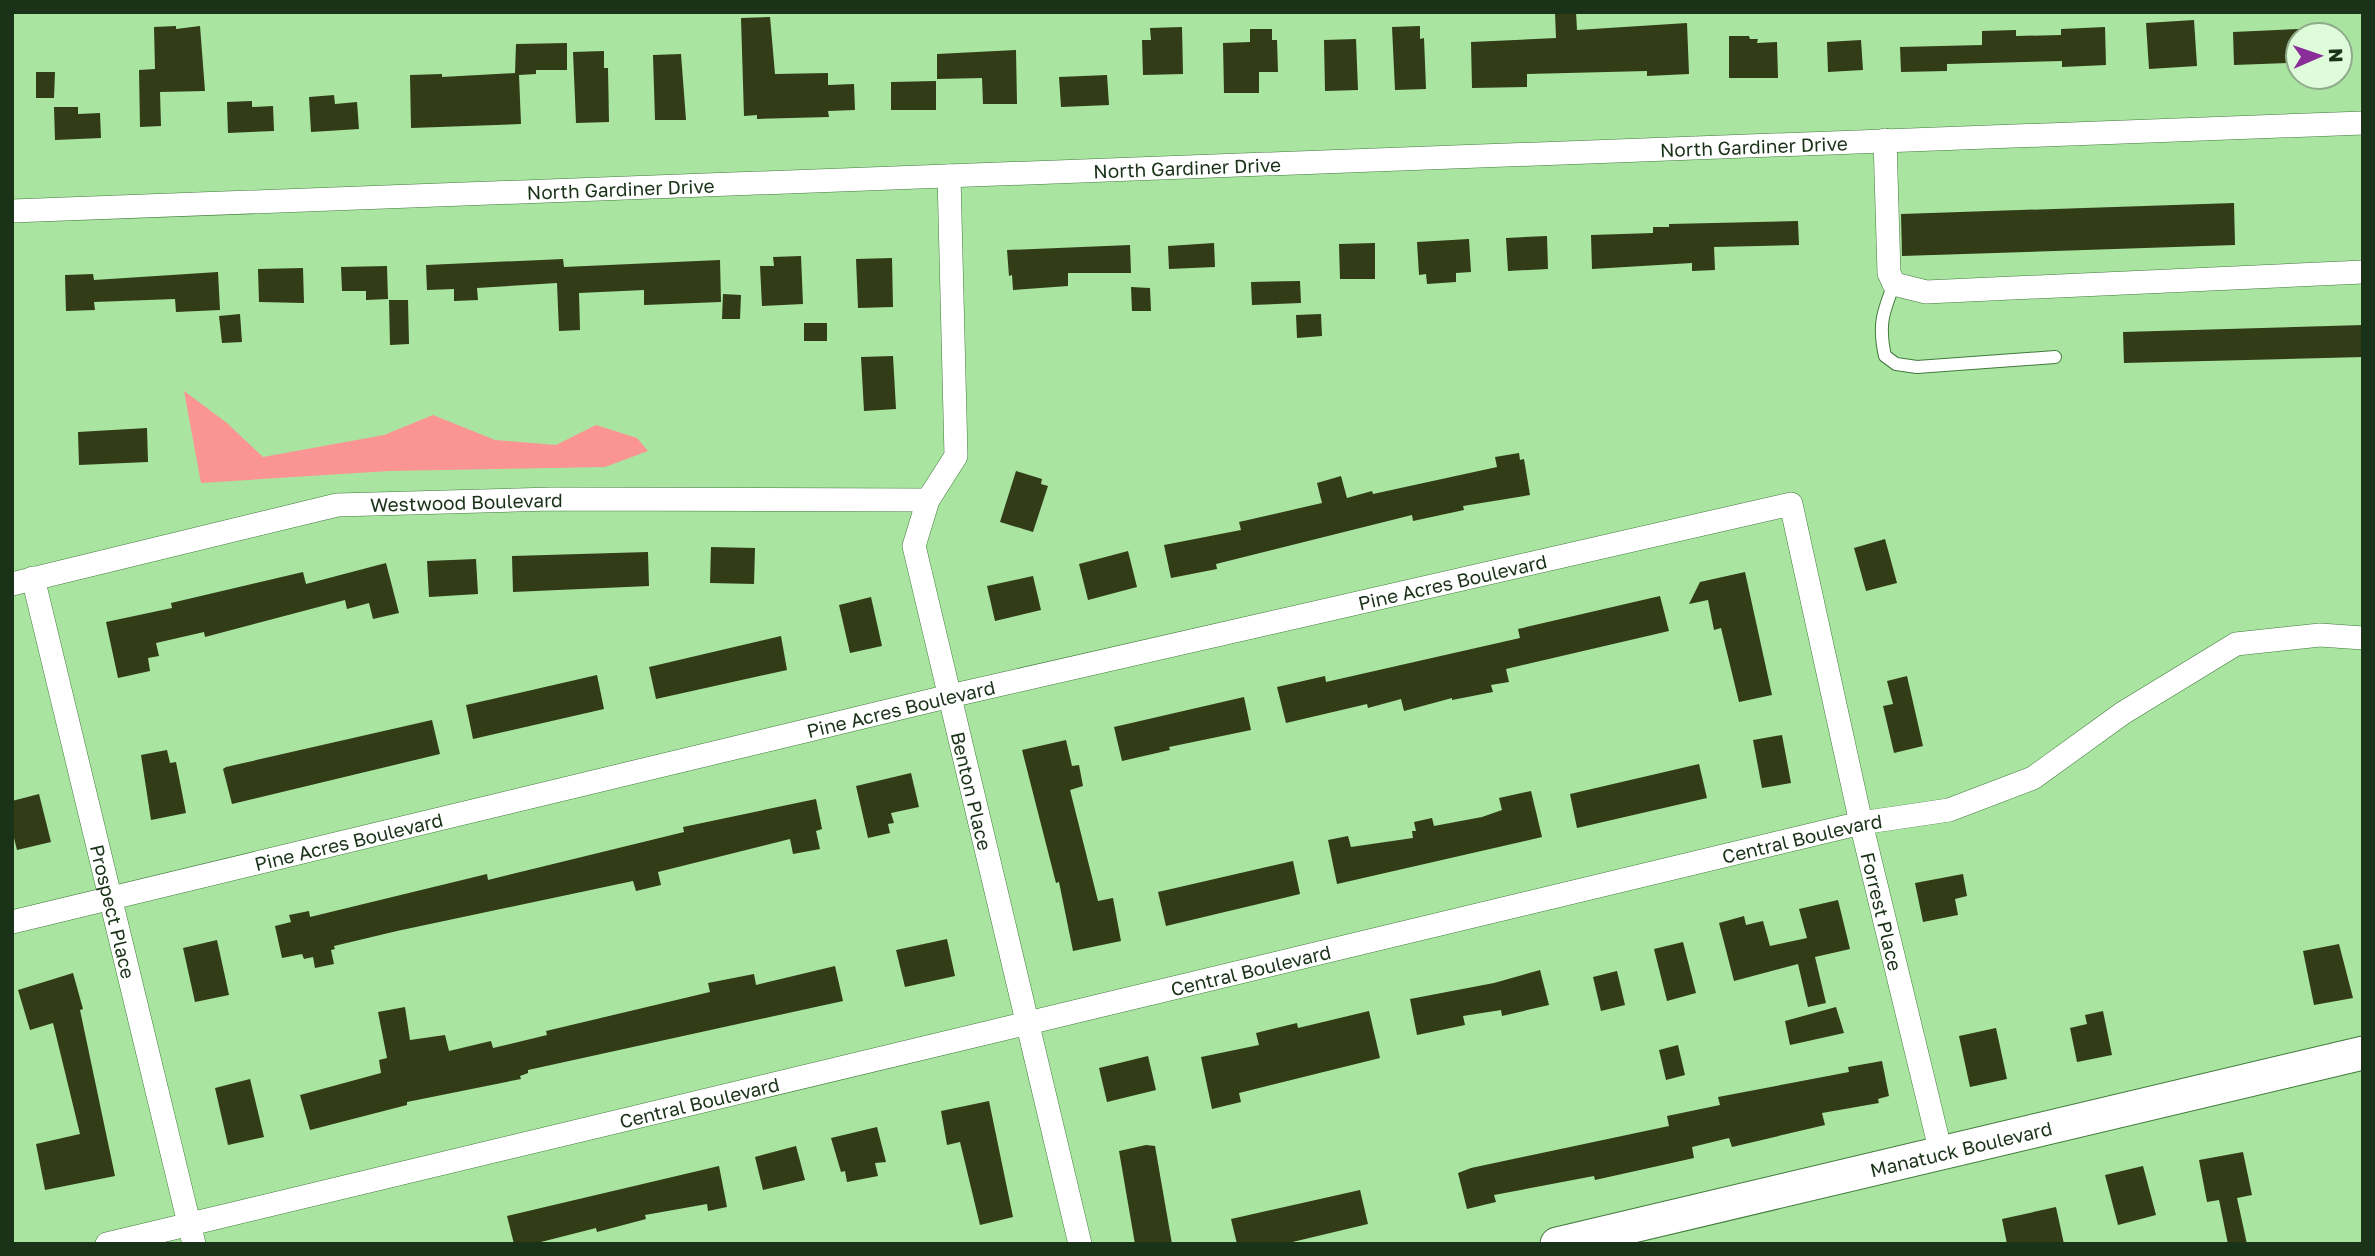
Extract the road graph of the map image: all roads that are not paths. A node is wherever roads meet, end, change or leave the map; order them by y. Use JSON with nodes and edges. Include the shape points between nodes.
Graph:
{"nodes":[{"id":1,"x":2363,"y":123,"type":"edge"},
{"id":2,"x":1885,"y":141,"type":"junction"},
{"id":3,"x":949,"y":176,"type":"junction"},
{"id":4,"x":12,"y":211,"type":"edge"},
{"id":5,"x":2363,"y":272,"type":"edge"},
{"id":6,"x":1894,"y":284,"type":"junction"},
{"id":7,"x":2055,"y":357,"type":"dead end"},
{"id":8,"x":928,"y":500,"type":"junction"},
{"id":9,"x":1791,"y":504,"type":"joint"},
{"id":10,"x":23,"y":581,"type":"edge"},
{"id":11,"x":2363,"y":638,"type":"edge"},
{"id":12,"x":950,"y":696,"type":"junction"},
{"id":13,"x":1861,"y":823,"type":"junction"},
{"id":14,"x":110,"y":897,"type":"junction"},
{"id":15,"x":12,"y":922,"type":"edge"},
{"id":16,"x":1027,"y":1022,"type":"junction"},
{"id":17,"x":2363,"y":1053,"type":"edge"},
{"id":18,"x":1941,"y":1153,"type":"junction"},
{"id":19,"x":192,"y":1234,"type":"edge"},
{"id":20,"x":107,"y":1244,"type":"edge"},
{"id":21,"x":1080,"y":1244,"type":"edge"},
{"id":22,"x":1557,"y":1244,"type":"edge"}],
"edges":[{"from":1,"to":2,"type":"street","name":"North Gardiner Drive"},
{"from":2,"to":3,"type":"street","name":"North Gardiner Drive"},
{"from":2,"to":6,"type":"street","via":[[1889,273]]},
{"from":3,"to":4,"type":"street","name":"North Gardiner Drive"},
{"from":3,"to":8,"type":"street","name":"Benton Place","via":[[956,456]]},
{"from":5,"to":6,"type":"street","via":[[1926,292]]},
{"from":6,"to":7,"type":"lane","via":[[1881,315],[1881,340],[1885,356],[1896,364],[1917,367]]},
{"from":8,"to":10,"type":"street","name":"Westwood Boulevard","via":[[552,499],[337,505]]},
{"from":8,"to":12,"type":"street","name":"Benton Place","via":[[914,546]]},
{"from":9,"to":12,"type":"street","name":"Pine Acres Boulevard"},
{"from":9,"to":13,"type":"street","name":"Forrest Place"},
{"from":10,"to":14,"type":"street","name":"Prospect Place"},
{"from":11,"to":13,"type":"street","name":"Central Boulevard","via":[[2320,635],[2236,644],[2123,713],[2033,778],[1949,810]]},
{"from":12,"to":14,"type":"street","name":"Pine Acres Boulevard"},
{"from":12,"to":16,"type":"street","name":"Benton Place"},
{"from":13,"to":16,"type":"street","name":"Central Boulevard"},
{"from":13,"to":18,"type":"street","name":"Forrest Place"},
{"from":14,"to":15,"type":"street","name":"Pine Acres Boulevard"},
{"from":14,"to":19,"type":"street","name":"Prospect Place"},
{"from":16,"to":19,"type":"street","name":"Central Boulevard"},
{"from":16,"to":21,"type":"street","name":"Benton Place"},
{"from":17,"to":18,"type":"street","name":"Manatuck Boulevard"},
{"from":18,"to":22,"type":"street","name":"Manatuck Boulevard"},
{"from":19,"to":20,"type":"street","name":"Central Boulevard"}]}
